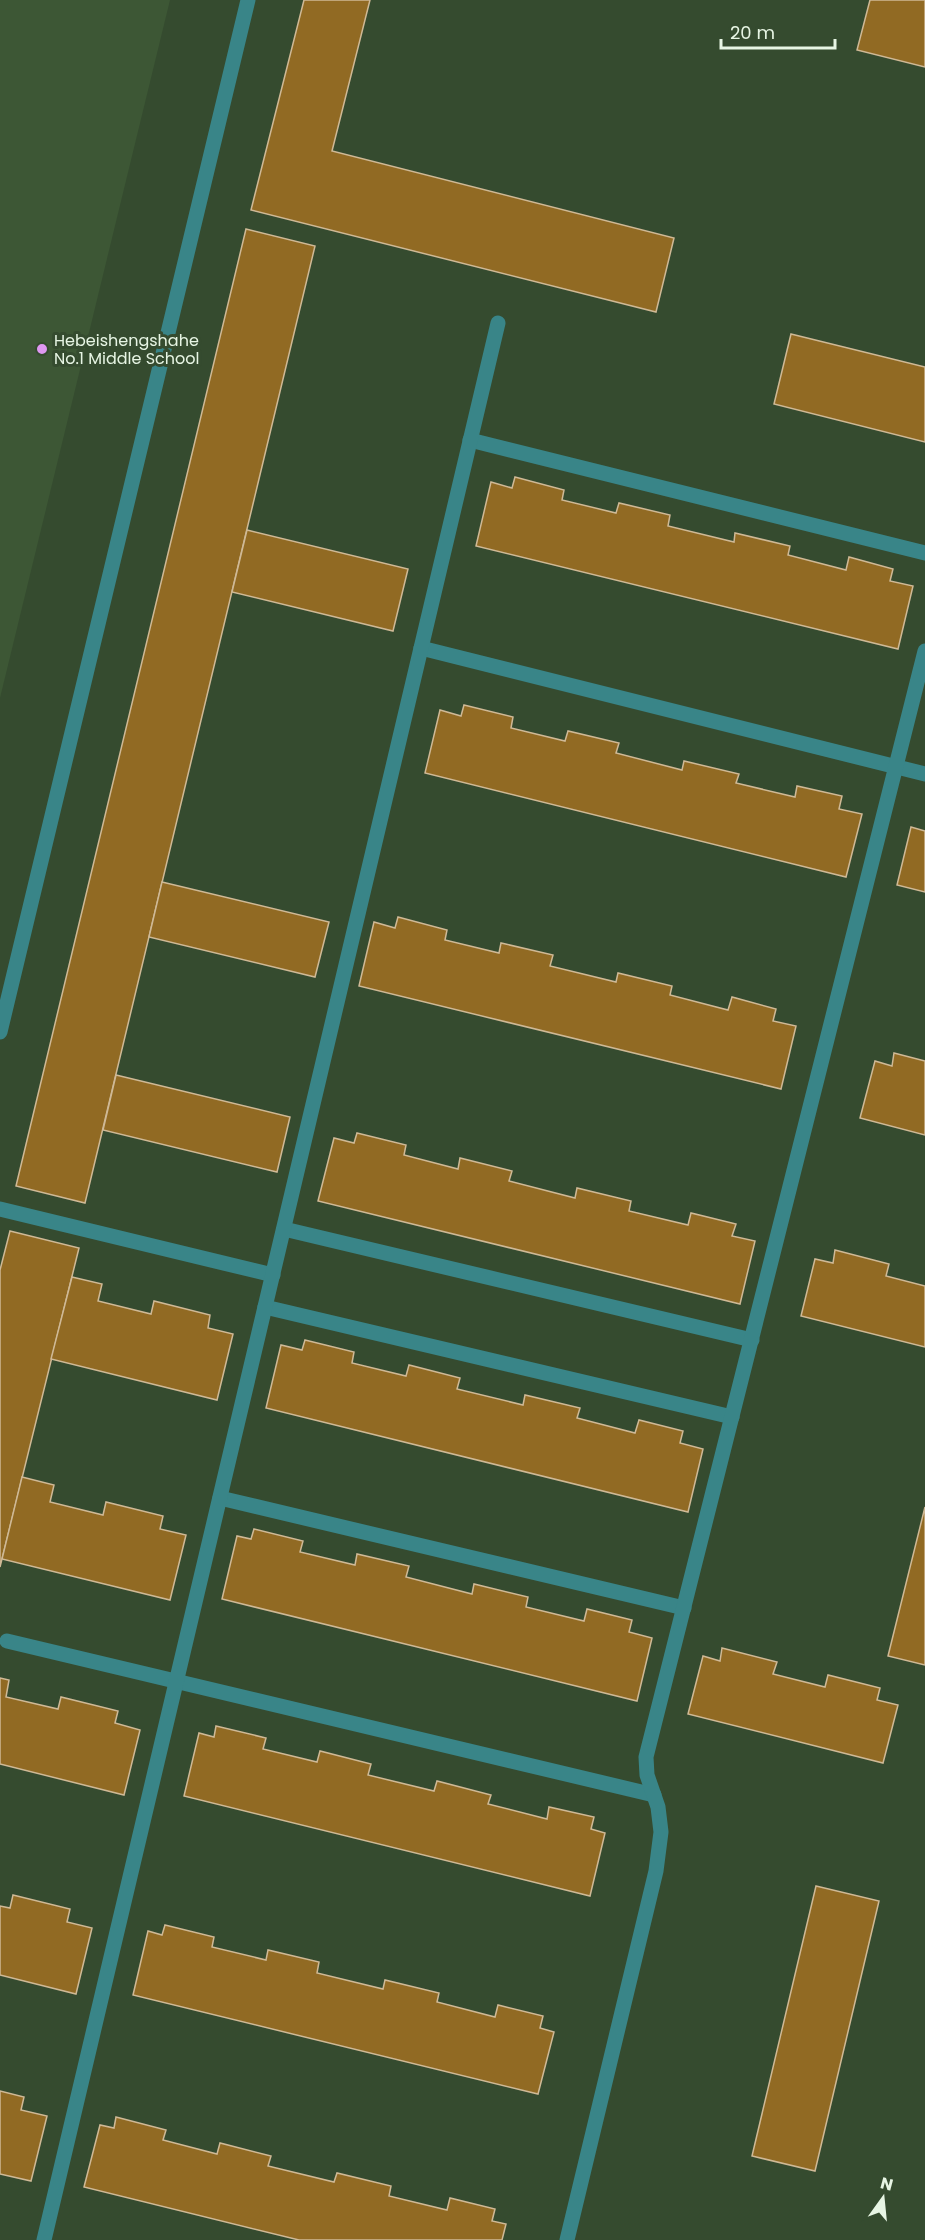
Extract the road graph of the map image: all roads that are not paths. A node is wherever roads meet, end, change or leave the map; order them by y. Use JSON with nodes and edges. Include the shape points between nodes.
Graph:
{"nodes":[{"id":1,"x":248,"y":0,"type":"edge"},
{"id":2,"x":498,"y":323,"type":"dead end"},
{"id":3,"x":470,"y":440,"type":"junction"},
{"id":4,"x":925,"y":553,"type":"edge"},
{"id":5,"x":421,"y":648,"type":"junction"},
{"id":6,"x":925,"y":651,"type":"edge"},
{"id":7,"x":896,"y":766,"type":"junction"},
{"id":8,"x":925,"y":774,"type":"edge"},
{"id":9,"x":0,"y":1032,"type":"edge"},
{"id":10,"x":0,"y":1209,"type":"edge"},
{"id":11,"x":284,"y":1228,"type":"junction"},
{"id":12,"x":273,"y":1275,"type":"junction"},
{"id":13,"x":265,"y":1307,"type":"junction"},
{"id":14,"x":752,"y":1340,"type":"junction"},
{"id":15,"x":732,"y":1417,"type":"junction"},
{"id":16,"x":220,"y":1497,"type":"junction"},
{"id":17,"x":684,"y":1608,"type":"junction"},
{"id":18,"x":7,"y":1641,"type":"dead end"},
{"id":19,"x":177,"y":1681,"type":"junction"},
{"id":20,"x":654,"y":1795,"type":"junction"},
{"id":21,"x":44,"y":2240,"type":"edge"},
{"id":22,"x":567,"y":2240,"type":"edge"}],
"edges":[{"from":1,"to":9,"type":"street"},
{"from":2,"to":3,"type":"street"},
{"from":3,"to":4,"type":"street"},
{"from":3,"to":5,"type":"street"},
{"from":5,"to":7,"type":"street"},
{"from":5,"to":11,"type":"street"},
{"from":6,"to":7,"type":"street"},
{"from":7,"to":8,"type":"street"},
{"from":7,"to":14,"type":"street"},
{"from":10,"to":12,"type":"street"},
{"from":11,"to":12,"type":"street"},
{"from":11,"to":14,"type":"street"},
{"from":12,"to":13,"type":"street"},
{"from":13,"to":15,"type":"street"},
{"from":13,"to":16,"type":"street"},
{"from":14,"to":15,"type":"street"},
{"from":15,"to":17,"type":"street"},
{"from":16,"to":17,"type":"street"},
{"from":16,"to":19,"type":"street"},
{"from":17,"to":20,"type":"street","via":[[646,1757]]},
{"from":18,"to":19,"type":"street"},
{"from":19,"to":20,"type":"street"},
{"from":19,"to":21,"type":"street"},
{"from":20,"to":22,"type":"street","via":[[661,1832],[656,1871]]}]}
